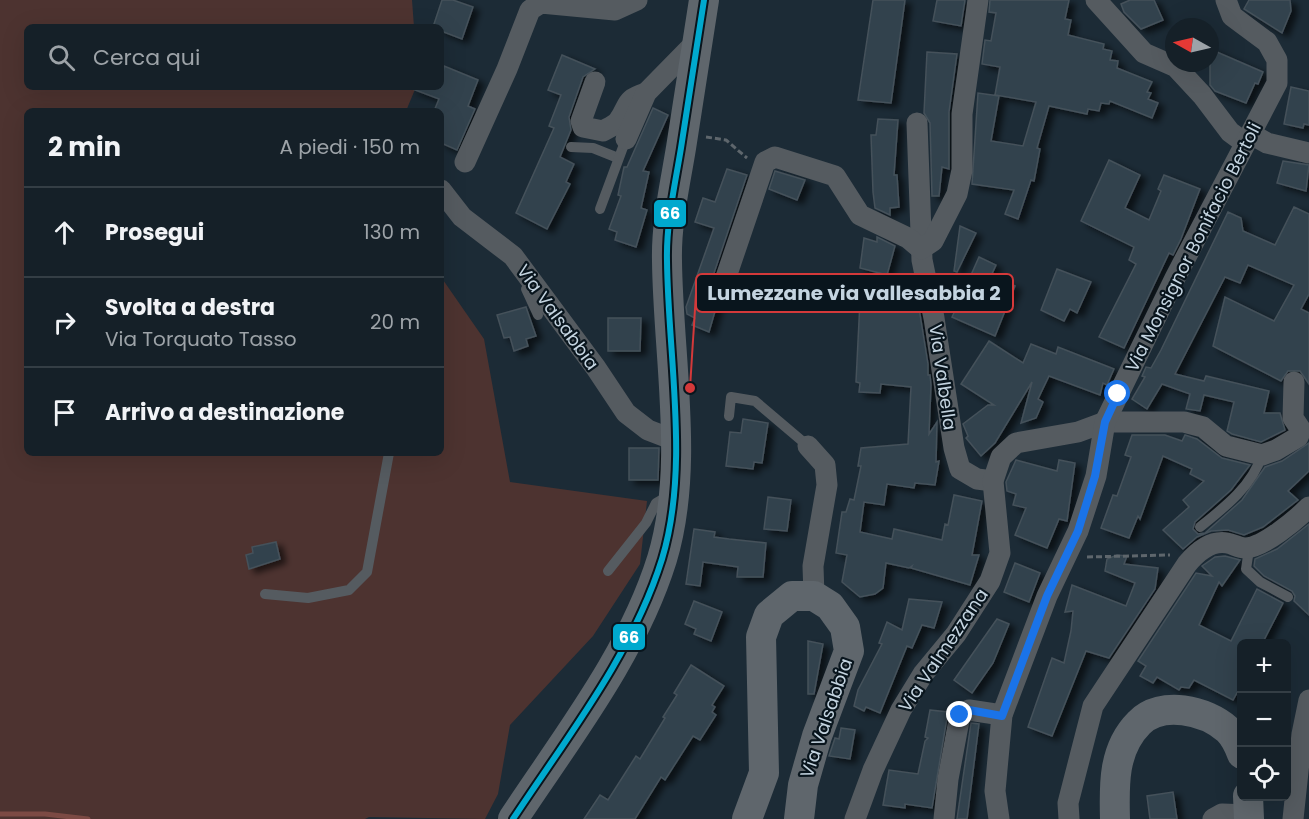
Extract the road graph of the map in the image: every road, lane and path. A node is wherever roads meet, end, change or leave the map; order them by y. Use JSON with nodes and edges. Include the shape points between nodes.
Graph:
{"nodes":[{"id":1,"x":637,"y":0,"type":"edge"},
{"id":2,"x":704,"y":0,"type":"edge"},
{"id":3,"x":978,"y":0,"type":"edge"},
{"id":4,"x":1096,"y":0,"type":"edge"},
{"id":5,"x":1226,"y":0,"type":"edge"},
{"id":6,"x":564,"y":2,"type":"edge"},
{"id":7,"x":698,"y":41,"type":"junction"},
{"id":8,"x":595,"y":82,"type":"dead end"},
{"id":9,"x":646,"y":93,"type":"junction"},
{"id":10,"x":917,"y":123,"type":"dead end"},
{"id":11,"x":695,"y":135,"type":"dead end"},
{"id":12,"x":626,"y":139,"type":"joint"},
{"id":13,"x":1248,"y":139,"type":"junction"},
{"id":14,"x":571,"y":147,"type":"dead end"},
{"id":15,"x":1309,"y":153,"type":"edge"},
{"id":16,"x":618,"y":158,"type":"junction"},
{"id":17,"x":465,"y":162,"type":"dead end"},
{"id":18,"x":761,"y":174,"type":"junction"},
{"id":19,"x":444,"y":194,"type":"edge"},
{"id":20,"x":600,"y":209,"type":"dead end"},
{"id":21,"x":497,"y":244,"type":"junction"},
{"id":22,"x":921,"y":249,"type":"junction"},
{"id":23,"x":724,"y":283,"type":"dead end"},
{"id":24,"x":538,"y":315,"type":"dead end"},
{"id":25,"x":1294,"y":382,"type":"dead end"},
{"id":26,"x":729,"y":416,"type":"dead end"},
{"id":27,"x":1105,"y":422,"type":"junction"},
{"id":28,"x":674,"y":440,"type":"junction"},
{"id":29,"x":808,"y":446,"type":"joint"},
{"id":30,"x":1262,"y":455,"type":"junction"},
{"id":31,"x":388,"y":456,"type":"edge"},
{"id":32,"x":993,"y":482,"type":"junction"},
{"id":33,"x":673,"y":492,"type":"junction"},
{"id":34,"x":1309,"y":507,"type":"edge"},
{"id":35,"x":1200,"y":527,"type":"dead end"},
{"id":36,"x":1245,"y":548,"type":"junction"},
{"id":37,"x":1068,"y":553,"type":"junction"},
{"id":38,"x":1191,"y":559,"type":"junction"},
{"id":39,"x":608,"y":571,"type":"dead end"},
{"id":40,"x":265,"y":594,"type":"dead end"},
{"id":41,"x":814,"y":596,"type":"junction"},
{"id":42,"x":1288,"y":597,"type":"dead end"},
{"id":43,"x":1309,"y":700,"type":"edge"},
{"id":44,"x":1002,"y":716,"type":"junction"},
{"id":45,"x":1238,"y":747,"type":"edge"},
{"id":46,"x":1248,"y":810,"type":"edge"},
{"id":47,"x":513,"y":819,"type":"edge"},
{"id":48,"x":747,"y":819,"type":"edge"},
{"id":49,"x":799,"y":819,"type":"edge"},
{"id":50,"x":855,"y":819,"type":"edge"},
{"id":51,"x":944,"y":819,"type":"edge"},
{"id":52,"x":999,"y":819,"type":"edge"},
{"id":53,"x":1069,"y":819,"type":"edge"},
{"id":54,"x":1114,"y":819,"type":"edge"},
{"id":55,"x":1213,"y":819,"type":"edge"},
{"id":56,"x":1293,"y":819,"type":"edge"}],
"edges":[{"from":1,"to":6,"type":"street","via":[[615,10]]},
{"from":2,"to":7,"type":"main road"},
{"from":3,"to":22,"type":"street","via":[[962,114],[962,170],[957,194],[933,241]]},
{"from":4,"to":13,"type":"street","via":[[1144,53],[1176,67],[1230,132]]},
{"from":5,"to":13,"type":"street","name":"Via Monsignor Bonifacio Bertoli","via":[[1232,16],[1267,42],[1278,60],[1277,82]]},
{"from":6,"to":17,"type":"street","via":[[541,3],[530,10]]},
{"from":7,"to":9,"type":"street"},
{"from":7,"to":28,"type":"main road","via":[[670,210],[667,259]]},
{"from":8,"to":9,"type":"street","via":[[581,121],[588,129],[603,131],[619,122],[626,104]]},
{"from":9,"to":12,"type":"street"},
{"from":10,"to":22,"type":"street","name":"Via Valbella"},
{"from":11,"to":18,"type":"path","via":[[726,140]]},
{"from":12,"to":16,"type":"lane"},
{"from":13,"to":15,"type":"street"},
{"from":13,"to":27,"type":"street","name":"Via Monsignor Bonifacio Bertoli"},
{"from":14,"to":16,"type":"lane","via":[[593,148]]},
{"from":16,"to":20,"type":"lane"},
{"from":18,"to":22,"type":"street","via":[[765,162],[775,157],[835,176],[861,215],[908,238]]},
{"from":18,"to":23,"type":"street"},
{"from":19,"to":21,"type":"street","name":"Via Valsabbia","via":[[462,218]]},
{"from":21,"to":24,"type":"lane","via":[[507,265],[530,293]]},
{"from":21,"to":28,"type":"street","name":"Via Valsabbia","via":[[513,256],[626,413],[648,430]]},
{"from":22,"to":32,"type":"street","name":"Via Valbella","via":[[960,469],[977,479]]},
{"from":25,"to":30,"type":"street","via":[[1293,418],[1301,430],[1298,437]]},
{"from":26,"to":29,"type":"lane","via":[[731,398],[755,401]]},
{"from":27,"to":30,"type":"street","name":"Via Valmezzana","via":[[1184,422],[1203,427],[1226,446]]},
{"from":27,"to":32,"type":"street","name":"Via Valmezzana","via":[[1078,432],[1016,443],[1001,457]]},
{"from":27,"to":37,"type":"street","name":"Via Monsignor Bonifacio Bertoli","via":[[1095,476]]},
{"from":28,"to":33,"type":"main road"},
{"from":29,"to":41,"type":"street","via":[[825,465],[827,485],[813,566]]},
{"from":30,"to":35,"type":"lane","via":[[1234,500]]},
{"from":31,"to":40,"type":"lane","via":[[367,572],[349,590],[308,598]]},
{"from":32,"to":50,"type":"street","name":"Via Valmezzana","via":[[1000,553],[990,581],[900,710]]},
{"from":33,"to":39,"type":"lane","via":[[656,503],[646,523]]},
{"from":33,"to":47,"type":"main road","via":[[662,559],[642,611],[618,658]]},
{"from":34,"to":36,"type":"street","via":[[1275,534]]},
{"from":36,"to":38,"type":"street","via":[[1220,542]]},
{"from":36,"to":42,"type":"lane","via":[[1246,569],[1260,582]]},
{"from":37,"to":38,"type":"path","via":[[1095,559],[1182,554]]},
{"from":37,"to":44,"type":"street","name":"Via Monsignor Bonifacio Bertoli","via":[[1047,596]]},
{"from":38,"to":53,"type":"street","via":[[1093,706],[1068,803]]},
{"from":41,"to":48,"type":"main road","via":[[792,596],[770,615],[761,637],[764,773]]},
{"from":41,"to":49,"type":"main road","name":"Via Valsabbia","via":[[830,606],[845,627],[849,651],[817,736],[803,785]]},
{"from":43,"to":56,"type":"street"},
{"from":44,"to":51,"type":"street","via":[[969,710],[960,715]]},
{"from":44,"to":52,"type":"street","name":"Via Monsignor Bonifacio Bertoli","via":[[995,790]]},
{"from":45,"to":54,"type":"main road","via":[[1230,732],[1206,716],[1178,710],[1159,711],[1146,717],[1129,736],[1116,765]]},
{"from":46,"to":55,"type":"street"}]}
